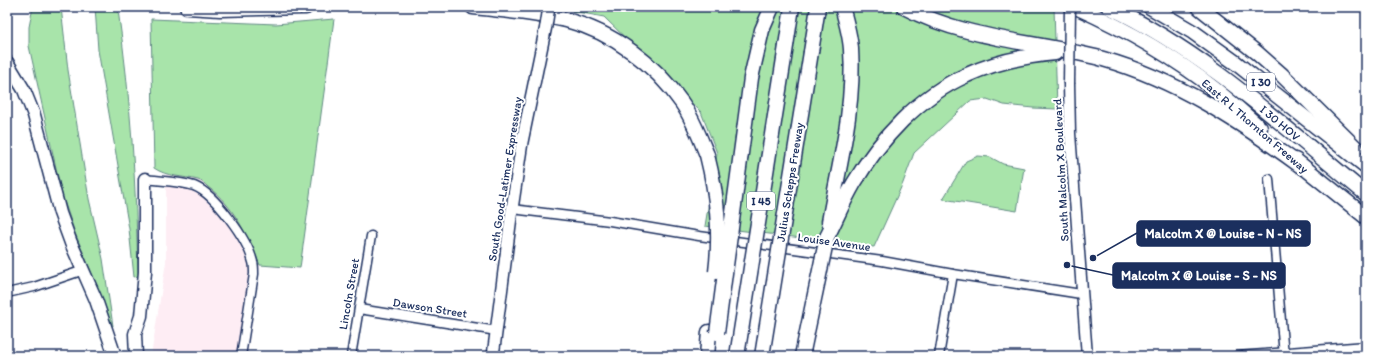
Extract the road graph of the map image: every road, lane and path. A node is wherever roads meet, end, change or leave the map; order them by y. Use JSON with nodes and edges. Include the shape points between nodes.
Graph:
{"nodes":[{"id":1,"x":187,"y":7,"type":"edge"},
{"id":2,"x":306,"y":7,"type":"edge"},
{"id":3,"x":473,"y":7,"type":"edge"},
{"id":4,"x":549,"y":7,"type":"edge"},
{"id":5,"x":772,"y":7,"type":"edge"},
{"id":6,"x":792,"y":7,"type":"edge"},
{"id":7,"x":818,"y":7,"type":"edge"},
{"id":8,"x":904,"y":7,"type":"edge"},
{"id":9,"x":1070,"y":7,"type":"edge"},
{"id":10,"x":1076,"y":7,"type":"edge"},
{"id":11,"x":1109,"y":7,"type":"edge"},
{"id":12,"x":1124,"y":7,"type":"edge"},
{"id":13,"x":1150,"y":7,"type":"edge"},
{"id":14,"x":1199,"y":7,"type":"edge"},
{"id":15,"x":843,"y":10,"type":"edge"},
{"id":16,"x":1071,"y":52,"type":"junction"},
{"id":17,"x":7,"y":62,"type":"edge"},
{"id":18,"x":11,"y":77,"type":"edge"},
{"id":19,"x":1366,"y":158,"type":"edge"},
{"id":20,"x":1301,"y":166,"type":"junction"},
{"id":21,"x":1366,"y":166,"type":"edge"},
{"id":22,"x":145,"y":179,"type":"joint"},
{"id":23,"x":1269,"y":179,"type":"dead end"},
{"id":24,"x":1366,"y":185,"type":"edge"},
{"id":25,"x":1366,"y":194,"type":"edge"},
{"id":26,"x":512,"y":209,"type":"junction"},
{"id":27,"x":1366,"y":217,"type":"edge"},
{"id":28,"x":372,"y":236,"type":"dead end"},
{"id":29,"x":827,"y":237,"type":"junction"},
{"id":30,"x":84,"y":270,"type":"junction"},
{"id":31,"x":953,"y":274,"type":"junction"},
{"id":32,"x":7,"y":293,"type":"edge"},
{"id":33,"x":1081,"y":294,"type":"junction"},
{"id":34,"x":359,"y":309,"type":"junction"},
{"id":35,"x":497,"y":331,"type":"junction"},
{"id":36,"x":1366,"y":346,"type":"edge"},
{"id":37,"x":1284,"y":354,"type":"edge"},
{"id":38,"x":115,"y":356,"type":"edge"},
{"id":39,"x":136,"y":356,"type":"edge"},
{"id":40,"x":242,"y":356,"type":"edge"},
{"id":41,"x":351,"y":356,"type":"edge"},
{"id":42,"x":493,"y":356,"type":"edge"},
{"id":43,"x":707,"y":356,"type":"edge"},
{"id":44,"x":713,"y":356,"type":"edge"},
{"id":45,"x":737,"y":356,"type":"edge"},
{"id":46,"x":762,"y":356,"type":"edge"},
{"id":47,"x":802,"y":356,"type":"edge"},
{"id":48,"x":939,"y":356,"type":"edge"},
{"id":49,"x":1087,"y":356,"type":"edge"},
{"id":50,"x":1237,"y":356,"type":"edge"}],
"edges":[{"from":1,"to":2,"type":"highway"},
{"from":3,"to":43,"type":"highway","bridge":true,"via":[[566,20],[593,29],[638,56],[668,84],[683,104],[707,155],[717,199],[719,223]]},
{"from":4,"to":26,"type":"main road","name":"South Good-Latimer Expressway","bridge":true,"via":[[522,142]]},
{"from":5,"to":44,"type":"highway","bridge":true,"via":[[762,30],[750,85]]},
{"from":6,"to":45,"type":"highway","number":"I 45","bridge":true},
{"from":7,"to":46,"type":"highway","name":"Julius Schepps Freeway","bridge":true},
{"from":8,"to":16,"type":"highway","via":[[965,31]]},
{"from":9,"to":33,"type":"street","name":"South Malcolm X Boulevard","bridge":true,"via":[[1070,134]]},
{"from":10,"to":20,"type":"highway","name":"East R L Thornton Freeway","via":[[1136,37],[1180,64],[1232,103]]},
{"from":11,"to":25,"type":"highway","name":"I 30 HOV","via":[[1145,25],[1211,68]]},
{"from":12,"to":24,"type":"highway","name":"I 30 HOV","via":[[1221,68]]},
{"from":13,"to":21,"type":"highway","number":"I 30","via":[[1193,32],[1236,63]]},
{"from":14,"to":19,"type":"highway","via":[[1257,52]]},
{"from":15,"to":29,"type":"highway","via":[[851,48],[852,82],[849,115]]},
{"from":16,"to":20,"type":"highway","via":[[1102,59],[1165,81],[1252,131]]},
{"from":16,"to":29,"type":"highway","via":[[1032,56],[998,64],[967,74],[943,87],[900,123],[882,142],[854,183]]},
{"from":17,"to":18,"type":"main road"},
{"from":18,"to":30,"type":"main road","via":[[24,90],[34,115],[60,213]]},
{"from":20,"to":27,"type":"highway","name":"East R L Thornton Freeway"},
{"from":22,"to":39,"type":"main road","via":[[145,272],[141,316],[135,334]]},
{"from":22,"to":40,"type":"street","via":[[194,186],[206,193],[217,202],[242,238],[253,260],[254,274]]},
{"from":23,"to":37,"type":"street"},
{"from":26,"to":31,"type":"street","name":"Louise Avenue","via":[[882,261]]},
{"from":26,"to":35,"type":"main road","name":"South Good-Latimer Expressway"},
{"from":28,"to":34,"type":"street","name":"Lincoln Street"},
{"from":29,"to":47,"type":"highway","bridge":true},
{"from":30,"to":32,"type":"street"},
{"from":30,"to":38,"type":"main road"},
{"from":31,"to":33,"type":"street","name":"Louise Avenue"},
{"from":31,"to":48,"type":"street"},
{"from":33,"to":49,"type":"street","name":"South Malcolm X Boulevard"},
{"from":34,"to":35,"type":"street","name":"Dawson Street"},
{"from":34,"to":41,"type":"street","name":"Lincoln Street"},
{"from":35,"to":42,"type":"main road","name":"South Good-Latimer Expressway"},
{"from":36,"to":37,"type":"street"},
{"from":37,"to":50,"type":"street"}]}
